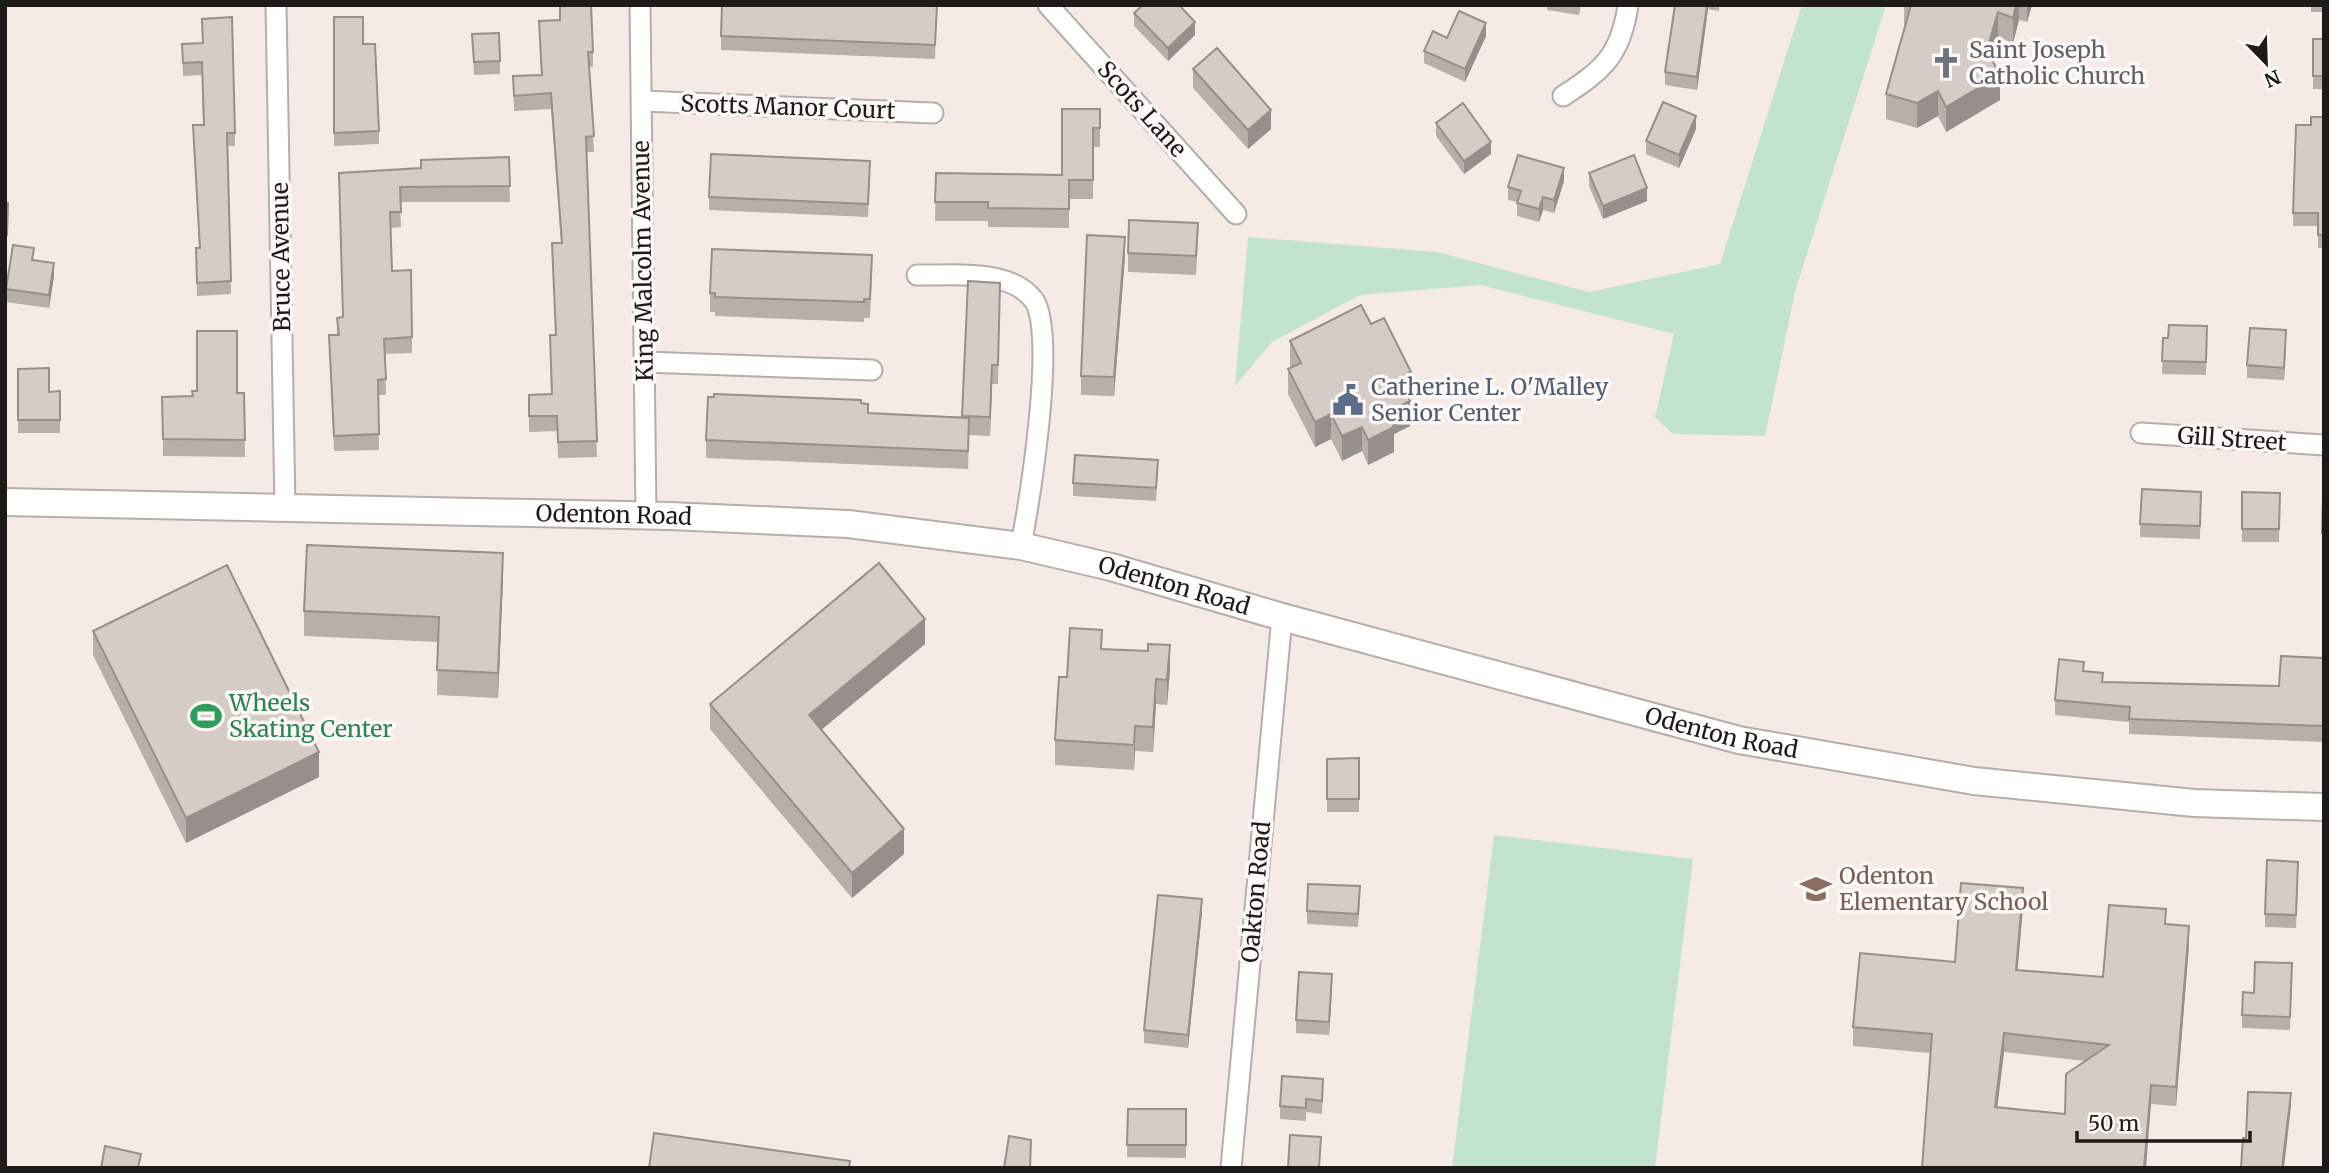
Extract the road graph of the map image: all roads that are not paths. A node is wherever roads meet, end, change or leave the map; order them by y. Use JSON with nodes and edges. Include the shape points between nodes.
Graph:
{"nodes":[{"id":1,"x":276,"y":5,"type":"edge"},
{"id":2,"x":640,"y":5,"type":"edge"},
{"id":3,"x":1048,"y":5,"type":"edge"},
{"id":4,"x":1628,"y":5,"type":"edge"},
{"id":5,"x":1563,"y":96,"type":"dead end"},
{"id":6,"x":642,"y":101,"type":"junction"},
{"id":7,"x":933,"y":113,"type":"dead end"},
{"id":8,"x":1236,"y":214,"type":"dead end"},
{"id":9,"x":917,"y":275,"type":"dead end"},
{"id":10,"x":644,"y":362,"type":"junction"},
{"id":11,"x":872,"y":370,"type":"dead end"},
{"id":12,"x":2141,"y":433,"type":"dead end"},
{"id":13,"x":2324,"y":445,"type":"edge"},
{"id":14,"x":5,"y":502,"type":"edge"},
{"id":15,"x":285,"y":508,"type":"junction"},
{"id":16,"x":646,"y":517,"type":"junction"},
{"id":17,"x":1021,"y":546,"type":"junction"},
{"id":18,"x":1282,"y":617,"type":"junction"},
{"id":19,"x":2324,"y":807,"type":"edge"},
{"id":20,"x":1231,"y":1168,"type":"edge"}],
"edges":[{"from":1,"to":15,"type":"street","name":"Bruce Avenue"},
{"from":2,"to":6,"type":"street","name":"King Malcolm Avenue"},
{"from":3,"to":8,"type":"street","name":"Scots Lane"},
{"from":4,"to":5,"type":"street","via":[[1625,30],[1602,70]]},
{"from":6,"to":7,"type":"street","name":"Scotts Manor Court"},
{"from":6,"to":10,"type":"street","name":"King Malcolm Avenue"},
{"from":9,"to":17,"type":"street","via":[[987,277],[1014,284],[1034,300],[1044,326],[1034,483]]},
{"from":10,"to":11,"type":"street"},
{"from":10,"to":16,"type":"street","name":"King Malcolm Avenue"},
{"from":12,"to":13,"type":"street","name":"Gill Street"},
{"from":14,"to":15,"type":"street","name":"Odenton Road"},
{"from":15,"to":16,"type":"street","name":"Odenton Road"},
{"from":16,"to":17,"type":"street","name":"Odenton Road","via":[[848,524]]},
{"from":17,"to":18,"type":"street","name":"Odenton Road"},
{"from":18,"to":19,"type":"street","name":"Odenton Road","via":[[1749,741],[1973,781],[2194,803]]},
{"from":18,"to":20,"type":"street","name":"Oakton Road"}]}
